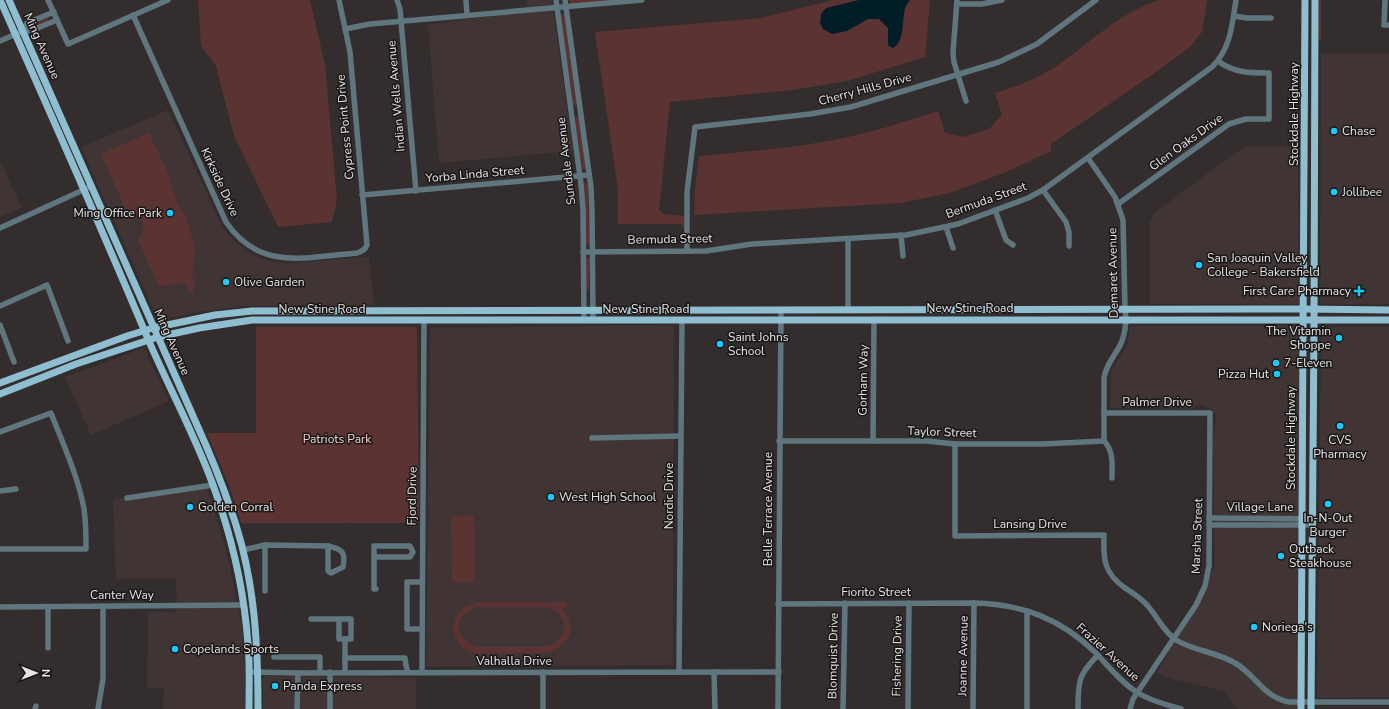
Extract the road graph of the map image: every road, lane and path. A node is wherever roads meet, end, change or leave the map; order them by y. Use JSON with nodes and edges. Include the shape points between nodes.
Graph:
{"nodes":[{"id":1,"x":0,"y":0,"type":"edge"},
{"id":2,"x":9,"y":0,"type":"edge"},
{"id":3,"x":48,"y":0,"type":"edge"},
{"id":4,"x":168,"y":0,"type":"edge"},
{"id":5,"x":339,"y":0,"type":"edge"},
{"id":6,"x":397,"y":0,"type":"edge"},
{"id":7,"x":466,"y":0,"type":"edge"},
{"id":8,"x":556,"y":0,"type":"edge"},
{"id":9,"x":642,"y":0,"type":"edge"},
{"id":10,"x":1002,"y":0,"type":"edge"},
{"id":11,"x":1096,"y":0,"type":"edge"},
{"id":12,"x":1236,"y":0,"type":"edge"},
{"id":13,"x":1306,"y":0,"type":"edge"},
{"id":14,"x":1315,"y":0,"type":"edge"},
{"id":15,"x":1385,"y":0,"type":"edge"},
{"id":16,"x":957,"y":2,"type":"edge"},
{"id":17,"x":565,"y":3,"type":"edge"},
{"id":18,"x":557,"y":7,"type":"junction"},
{"id":19,"x":54,"y":12,"type":"junction"},
{"id":20,"x":467,"y":15,"type":"junction"},
{"id":21,"x":133,"y":16,"type":"junction"},
{"id":22,"x":1234,"y":16,"type":"junction"},
{"id":23,"x":1270,"y":18,"type":"dead end"},
{"id":24,"x":57,"y":20,"type":"junction"},
{"id":25,"x":401,"y":21,"type":"junction"},
{"id":26,"x":1387,"y":25,"type":"edge"},
{"id":27,"x":345,"y":29,"type":"junction"},
{"id":28,"x":23,"y":30,"type":"junction"},
{"id":29,"x":15,"y":35,"type":"junction"},
{"id":30,"x":0,"y":41,"type":"edge"},
{"id":31,"x":1218,"y":61,"type":"junction"},
{"id":32,"x":958,"y":75,"type":"junction"},
{"id":33,"x":966,"y":101,"type":"dead end"},
{"id":34,"x":1088,"y":158,"type":"junction"},
{"id":35,"x":589,"y":175,"type":"junction"},
{"id":36,"x":580,"y":176,"type":"junction"},
{"id":37,"x":92,"y":186,"type":"junction"},
{"id":38,"x":84,"y":190,"type":"junction"},
{"id":39,"x":1043,"y":190,"type":"junction"},
{"id":40,"x":416,"y":191,"type":"junction"},
{"id":41,"x":362,"y":195,"type":"junction"},
{"id":42,"x":1118,"y":204,"type":"junction"},
{"id":43,"x":995,"y":210,"type":"junction"},
{"id":44,"x":946,"y":227,"type":"junction"},
{"id":45,"x":0,"y":228,"type":"edge"},
{"id":46,"x":901,"y":235,"type":"junction"},
{"id":47,"x":848,"y":239,"type":"junction"},
{"id":48,"x":1012,"y":245,"type":"dead end"},
{"id":49,"x":1069,"y":246,"type":"dead end"},
{"id":50,"x":952,"y":248,"type":"dead end"},
{"id":51,"x":687,"y":251,"type":"junction"},
{"id":52,"x":362,"y":252,"type":"joint"},
{"id":53,"x":583,"y":252,"type":"junction"},
{"id":54,"x":592,"y":252,"type":"junction"},
{"id":55,"x":902,"y":256,"type":"dead end"},
{"id":56,"x":0,"y":306,"type":"edge"},
{"id":57,"x":848,"y":309,"type":"junction"},
{"id":58,"x":1125,"y":309,"type":"junction"},
{"id":59,"x":1221,"y":309,"type":"junction"},
{"id":60,"x":1303,"y":309,"type":"junction"},
{"id":61,"x":1314,"y":309,"type":"junction"},
{"id":62,"x":593,"y":310,"type":"junction"},
{"id":63,"x":781,"y":310,"type":"junction"},
{"id":64,"x":1389,"y":310,"type":"edge"},
{"id":65,"x":418,"y":311,"type":"junction"},
{"id":66,"x":463,"y":311,"type":"junction"},
{"id":67,"x":584,"y":311,"type":"junction"},
{"id":68,"x":1126,"y":319,"type":"junction"},
{"id":69,"x":392,"y":320,"type":"junction"},
{"id":70,"x":424,"y":320,"type":"junction"},
{"id":71,"x":584,"y":320,"type":"junction"},
{"id":72,"x":593,"y":320,"type":"junction"},
{"id":73,"x":682,"y":320,"type":"junction"},
{"id":74,"x":781,"y":320,"type":"junction"},
{"id":75,"x":874,"y":320,"type":"junction"},
{"id":76,"x":1221,"y":320,"type":"junction"},
{"id":77,"x":1303,"y":320,"type":"junction"},
{"id":78,"x":1314,"y":320,"type":"junction"},
{"id":79,"x":1389,"y":320,"type":"edge"},
{"id":80,"x":0,"y":325,"type":"edge"},
{"id":81,"x":153,"y":328,"type":"junction"},
{"id":82,"x":145,"y":330,"type":"junction"},
{"id":83,"x":158,"y":337,"type":"junction"},
{"id":84,"x":149,"y":340,"type":"junction"},
{"id":85,"x":68,"y":342,"type":"dead end"},
{"id":86,"x":14,"y":362,"type":"dead end"},
{"id":87,"x":0,"y":383,"type":"edge"},
{"id":88,"x":0,"y":394,"type":"edge"},
{"id":89,"x":1104,"y":413,"type":"junction"},
{"id":90,"x":1210,"y":413,"type":"joint"},
{"id":91,"x":0,"y":432,"type":"edge"},
{"id":92,"x":1302,"y":433,"type":"junction"},
{"id":93,"x":680,"y":436,"type":"junction"},
{"id":94,"x":592,"y":438,"type":"dead end"},
{"id":95,"x":779,"y":441,"type":"junction"},
{"id":96,"x":873,"y":441,"type":"junction"},
{"id":97,"x":1104,"y":441,"type":"junction"},
{"id":98,"x":955,"y":444,"type":"junction"},
{"id":99,"x":1312,"y":463,"type":"junction"},
{"id":100,"x":1112,"y":478,"type":"dead end"},
{"id":101,"x":213,"y":484,"type":"junction"},
{"id":102,"x":16,"y":489,"type":"dead end"},
{"id":103,"x":0,"y":491,"type":"edge"},
{"id":104,"x":127,"y":498,"type":"dead end"},
{"id":105,"x":1209,"y":518,"type":"junction"},
{"id":106,"x":1302,"y":522,"type":"junction"},
{"id":107,"x":1312,"y":522,"type":"junction"},
{"id":108,"x":236,"y":525,"type":"junction"},
{"id":109,"x":1209,"y":525,"type":"junction"},
{"id":110,"x":265,"y":545,"type":"junction"},
{"id":111,"x":328,"y":546,"type":"junction"},
{"id":112,"x":0,"y":549,"type":"edge"},
{"id":113,"x":243,"y":550,"type":"junction"},
{"id":114,"x":413,"y":552,"type":"junction"},
{"id":115,"x":422,"y":552,"type":"junction"},
{"id":116,"x":374,"y":557,"type":"junction"},
{"id":117,"x":240,"y":577,"type":"junction"},
{"id":118,"x":422,"y":582,"type":"junction"},
{"id":119,"x":376,"y":589,"type":"dead end"},
{"id":120,"x":265,"y":591,"type":"dead end"},
{"id":121,"x":253,"y":602,"type":"junction"},
{"id":122,"x":909,"y":603,"type":"junction"},
{"id":123,"x":974,"y":603,"type":"junction"},
{"id":124,"x":778,"y":604,"type":"junction"},
{"id":125,"x":845,"y":604,"type":"junction"},
{"id":126,"x":244,"y":605,"type":"junction"},
{"id":127,"x":0,"y":607,"type":"edge"},
{"id":128,"x":48,"y":607,"type":"junction"},
{"id":129,"x":103,"y":607,"type":"junction"},
{"id":130,"x":1026,"y":610,"type":"junction"},
{"id":131,"x":311,"y":619,"type":"dead end"},
{"id":132,"x":339,"y":619,"type":"junction"},
{"id":133,"x":422,"y":629,"type":"junction"},
{"id":134,"x":256,"y":633,"type":"junction"},
{"id":135,"x":1174,"y":638,"type":"junction"},
{"id":136,"x":345,"y":639,"type":"junction"},
{"id":137,"x":48,"y":648,"type":"dead end"},
{"id":138,"x":1098,"y":655,"type":"junction"},
{"id":139,"x":274,"y":657,"type":"dead end"},
{"id":140,"x":345,"y":658,"type":"junction"},
{"id":141,"x":249,"y":672,"type":"junction"},
{"id":142,"x":258,"y":672,"type":"junction"},
{"id":143,"x":320,"y":672,"type":"junction"},
{"id":144,"x":330,"y":672,"type":"junction"},
{"id":145,"x":345,"y":672,"type":"junction"},
{"id":146,"x":408,"y":672,"type":"junction"},
{"id":147,"x":422,"y":672,"type":"junction"},
{"id":148,"x":543,"y":672,"type":"junction"},
{"id":149,"x":679,"y":672,"type":"junction"},
{"id":150,"x":714,"y":672,"type":"junction"},
{"id":151,"x":779,"y":672,"type":"junction"},
{"id":152,"x":298,"y":673,"type":"junction"},
{"id":153,"x":1137,"y":693,"type":"junction"},
{"id":154,"x":1306,"y":701,"type":"junction"},
{"id":155,"x":1389,"y":702,"type":"edge"},
{"id":156,"x":98,"y":709,"type":"edge"},
{"id":157,"x":249,"y":709,"type":"edge"},
{"id":158,"x":258,"y":709,"type":"edge"},
{"id":159,"x":297,"y":709,"type":"edge"},
{"id":160,"x":330,"y":709,"type":"edge"},
{"id":161,"x":543,"y":709,"type":"edge"},
{"id":162,"x":714,"y":709,"type":"edge"},
{"id":163,"x":778,"y":709,"type":"edge"},
{"id":164,"x":843,"y":709,"type":"edge"},
{"id":165,"x":908,"y":709,"type":"edge"},
{"id":166,"x":973,"y":709,"type":"edge"},
{"id":167,"x":1027,"y":709,"type":"edge"},
{"id":168,"x":1078,"y":709,"type":"edge"},
{"id":169,"x":1130,"y":709,"type":"edge"},
{"id":170,"x":1181,"y":709,"type":"edge"},
{"id":171,"x":1302,"y":709,"type":"edge"},
{"id":172,"x":1311,"y":709,"type":"edge"}],
"edges":[{"from":1,"to":29,"type":"main road","name":"Ming Avenue"},
{"from":2,"to":28,"type":"main road","name":"Ming Avenue"},
{"from":3,"to":19,"type":"street"},
{"from":4,"to":21,"type":"street"},
{"from":5,"to":27,"type":"street","name":"Cypress Point Drive"},
{"from":6,"to":25,"type":"street","name":"Indian Wells Avenue"},
{"from":7,"to":20,"type":"street"},
{"from":8,"to":18,"type":"street","name":"Sundale Avenue"},
{"from":9,"to":17,"type":"street"},
{"from":10,"to":16,"type":"street","via":[[982,4]]},
{"from":11,"to":32,"type":"street","name":"Cherry Hills Drive","via":[[1025,51]]},
{"from":12,"to":22,"type":"street","name":"Bermuda Street"},
{"from":13,"to":60,"type":"main road","name":"Stockdale Highway"},
{"from":14,"to":61,"type":"main road","name":"Stockdale Highway"},
{"from":15,"to":26,"type":"street"},
{"from":16,"to":32,"type":"street","via":[[953,45]]},
{"from":17,"to":18,"type":"street"},
{"from":17,"to":35,"type":"street","name":"Sundale Avenue"},
{"from":18,"to":20,"type":"street"},
{"from":18,"to":36,"type":"street","name":"Sundale Avenue"},
{"from":19,"to":24,"type":"street"},
{"from":19,"to":28,"type":"street","via":[[27,23]]},
{"from":20,"to":25,"type":"street"},
{"from":21,"to":24,"type":"street","via":[[68,44]]},
{"from":21,"to":52,"type":"street","name":"Kirkside Drive","via":[[222,214],[236,236],[258,251],[284,258]]},
{"from":22,"to":23,"type":"street"},
{"from":22,"to":31,"type":"street","name":"Bermuda Street","via":[[1228,44]]},
{"from":24,"to":28,"type":"street","via":[[30,31]]},
{"from":25,"to":27,"type":"street"},
{"from":25,"to":40,"type":"street","name":"Indian Wells Avenue"},
{"from":27,"to":41,"type":"street","name":"Cypress Point Drive","via":[[350,52]]},
{"from":28,"to":29,"type":"street"},
{"from":28,"to":37,"type":"main road","name":"Ming Avenue"},
{"from":29,"to":30,"type":"street"},
{"from":29,"to":38,"type":"main road","name":"Ming Avenue"},
{"from":31,"to":34,"type":"street","name":"Bermuda Street","via":[[1208,71]]},
{"from":31,"to":42,"type":"street","name":"Glen Oaks Drive","via":[[1236,71],[1269,73],[1269,119],[1246,119],[1228,124]]},
{"from":32,"to":33,"type":"street"},
{"from":32,"to":51,"type":"street","name":"Cherry Hills Drive","via":[[870,102],[830,111],[695,127],[687,192]]},
{"from":34,"to":39,"type":"street","name":"Bermuda Street"},
{"from":34,"to":42,"type":"street","name":"Demaret Avenue"},
{"from":35,"to":36,"type":"street","name":"Yorba Linda Street"},
{"from":35,"to":54,"type":"street","name":"Sundale Avenue"},
{"from":36,"to":40,"type":"street","name":"Yorba Linda Street"},
{"from":36,"to":53,"type":"street","name":"Sundale Avenue"},
{"from":37,"to":38,"type":"street"},
{"from":37,"to":81,"type":"main road","name":"Ming Avenue"},
{"from":38,"to":45,"type":"street"},
{"from":38,"to":82,"type":"main road","name":"Ming Avenue"},
{"from":39,"to":43,"type":"street","name":"Bermuda Street"},
{"from":39,"to":49,"type":"street","via":[[1066,222]]},
{"from":40,"to":41,"type":"street","name":"Yorba Linda Street"},
{"from":41,"to":52,"type":"street","name":"Cypress Point Drive","via":[[367,245]]},
{"from":42,"to":58,"type":"street","name":"Demaret Avenue","via":[[1124,230]]},
{"from":43,"to":44,"type":"street","name":"Bermuda Street"},
{"from":43,"to":48,"type":"street","via":[[1006,240]]},
{"from":44,"to":46,"type":"street","name":"Bermuda Street"},
{"from":44,"to":50,"type":"street"},
{"from":46,"to":47,"type":"street","name":"Bermuda Street"},
{"from":46,"to":55,"type":"street"},
{"from":47,"to":51,"type":"street","name":"Bermuda Street","via":[[752,244],[706,251]]},
{"from":47,"to":57,"type":"street"},
{"from":51,"to":54,"type":"street","name":"Bermuda Street"},
{"from":53,"to":54,"type":"street","name":"Bermuda Street"},
{"from":53,"to":67,"type":"street","name":"Sundale Avenue"},
{"from":54,"to":62,"type":"street","name":"Sundale Avenue"},
{"from":56,"to":85,"type":"street","via":[[46,285]]},
{"from":57,"to":58,"type":"main road","name":"New Stine Road"},
{"from":57,"to":63,"type":"main road","name":"New Stine Road"},
{"from":58,"to":59,"type":"main road","name":"New Stine Road"},
{"from":58,"to":68,"type":"street","name":"Demaret Avenue"},
{"from":59,"to":60,"type":"main road","name":"New Stine Road"},
{"from":59,"to":76,"type":"main road"},
{"from":60,"to":61,"type":"main road","name":"New Stine Road"},
{"from":60,"to":77,"type":"main road","name":"Stockdale Highway"},
{"from":61,"to":64,"type":"main road","name":"New Stine Road"},
{"from":61,"to":78,"type":"main road","name":"Stockdale Highway"},
{"from":62,"to":63,"type":"main road","name":"New Stine Road"},
{"from":62,"to":67,"type":"main road","name":"New Stine Road"},
{"from":62,"to":72,"type":"street","name":"Sundale Avenue"},
{"from":63,"to":74,"type":"street","name":"Belle Terrace Avenue"},
{"from":65,"to":66,"type":"main road","name":"New Stine Road"},
{"from":65,"to":69,"type":"main road","via":[[408,317],[398,316]]},
{"from":65,"to":81,"type":"main road","name":"New Stine Road","via":[[252,311],[215,315]]},
{"from":66,"to":67,"type":"main road","name":"New Stine Road"},
{"from":66,"to":70,"type":"main road","via":[[456,315],[428,315]]},
{"from":67,"to":71,"type":"street","name":"Sundale Avenue"},
{"from":68,"to":75,"type":"main road","name":"New Stine Road"},
{"from":68,"to":76,"type":"main road","name":"New Stine Road"},
{"from":68,"to":89,"type":"street","name":"Demaret Avenue","via":[[1121,344],[1106,371]]},
{"from":69,"to":70,"type":"main road","name":"New Stine Road"},
{"from":69,"to":83,"type":"main road","name":"New Stine Road","via":[[252,320]]},
{"from":70,"to":71,"type":"main road","name":"New Stine Road"},
{"from":70,"to":115,"type":"street","name":"Fjord Drive"},
{"from":71,"to":72,"type":"main road","name":"New Stine Road"},
{"from":72,"to":73,"type":"main road","name":"New Stine Road"},
{"from":73,"to":74,"type":"main road","name":"New Stine Road"},
{"from":73,"to":93,"type":"street","name":"Nordic Drive"},
{"from":74,"to":75,"type":"main road","name":"New Stine Road"},
{"from":74,"to":95,"type":"street","name":"Belle Terrace Avenue"},
{"from":75,"to":96,"type":"street","name":"Gorham Way"},
{"from":76,"to":77,"type":"main road","name":"New Stine Road"},
{"from":77,"to":78,"type":"main road","name":"New Stine Road"},
{"from":77,"to":92,"type":"main road","name":"Stockdale Highway"},
{"from":78,"to":79,"type":"main road","name":"New Stine Road"},
{"from":78,"to":99,"type":"main road","name":"Stockdale Highway"},
{"from":80,"to":86,"type":"street"},
{"from":81,"to":82,"type":"main road","name":"New Stine Road"},
{"from":81,"to":83,"type":"main road","name":"Ming Avenue"},
{"from":82,"to":84,"type":"main road","name":"Ming Avenue"},
{"from":82,"to":87,"type":"main road","name":"New Stine Road"},
{"from":83,"to":84,"type":"main road","name":"New Stine Road"},
{"from":83,"to":108,"type":"main road","name":"Ming Avenue","via":[[216,468]]},
{"from":84,"to":88,"type":"main road","name":"New Stine Road","via":[[76,364]]},
{"from":84,"to":101,"type":"main road","name":"Ming Avenue"},
{"from":89,"to":90,"type":"street","name":"Palmer Drive"},
{"from":89,"to":97,"type":"street","name":"Demaret Avenue"},
{"from":90,"to":105,"type":"street","name":"Marsha Street"},
{"from":91,"to":112,"type":"street","via":[[51,413],[82,498],[86,549]]},
{"from":92,"to":99,"type":"main road","via":[[1307,437],[1309,458]]},
{"from":92,"to":106,"type":"main road","name":"Stockdale Highway"},
{"from":93,"to":94,"type":"street"},
{"from":93,"to":149,"type":"street","name":"Nordic Drive"},
{"from":95,"to":96,"type":"street","name":"Taylor Street"},
{"from":95,"to":124,"type":"street","name":"Belle Terrace Avenue"},
{"from":96,"to":98,"type":"street","name":"Taylor Street"},
{"from":97,"to":98,"type":"street","name":"Taylor Street"},
{"from":97,"to":100,"type":"street","via":[[1112,455]]},
{"from":98,"to":135,"type":"street","name":"Lansing Drive","via":[[956,536],[1104,535],[1104,561],[1109,573],[1145,602],[1164,629]]},
{"from":99,"to":107,"type":"main road","name":"Stockdale Highway"},
{"from":101,"to":104,"type":"street"},
{"from":101,"to":108,"type":"main road","via":[[219,488]]},
{"from":101,"to":117,"type":"main road","name":"Ming Avenue"},
{"from":102,"to":103,"type":"street"},
{"from":105,"to":106,"type":"street","name":"Village Lane"},
{"from":105,"to":109,"type":"street","name":"Marsha Street"},
{"from":106,"to":107,"type":"street"},
{"from":106,"to":109,"type":"street"},
{"from":106,"to":154,"type":"main road","name":"Stockdale Highway"},
{"from":107,"to":154,"type":"main road","name":"Stockdale Highway"},
{"from":108,"to":113,"type":"main road","name":"Ming Avenue"},
{"from":109,"to":135,"type":"street","name":"Marsha Street","via":[[1209,566],[1205,586]]},
{"from":110,"to":111,"type":"street"},
{"from":110,"to":113,"type":"street"},
{"from":110,"to":120,"type":"street"},
{"from":111,"to":111,"type":"street","via":[[328,571],[331,573],[343,567],[344,554],[341,550]]},
{"from":113,"to":121,"type":"main road","name":"Ming Avenue"},
{"from":114,"to":115,"type":"street"},
{"from":114,"to":116,"type":"street","via":[[410,557]]},
{"from":114,"to":116,"type":"street","via":[[410,546],[374,546]]},
{"from":115,"to":118,"type":"street","name":"Fjord Drive"},
{"from":116,"to":119,"type":"street"},
{"from":117,"to":121,"type":"main road","via":[[247,597]]},
{"from":117,"to":126,"type":"main road","name":"Ming Avenue"},
{"from":118,"to":133,"type":"street","name":"Fjord Drive"},
{"from":118,"to":133,"type":"street","via":[[407,582],[407,629]]},
{"from":121,"to":134,"type":"main road","name":"Ming Avenue"},
{"from":122,"to":123,"type":"street","name":"Fiorito Street"},
{"from":122,"to":125,"type":"street","name":"Fiorito Street"},
{"from":122,"to":165,"type":"street","name":"Fishering Drive"},
{"from":123,"to":130,"type":"street","name":"Frazier Avenue"},
{"from":123,"to":166,"type":"street","name":"Joanne Avenue"},
{"from":124,"to":125,"type":"street","name":"Fiorito Street"},
{"from":124,"to":151,"type":"street","name":"Belle Terrace Avenue"},
{"from":125,"to":164,"type":"street","name":"Blomquist Drive"},
{"from":126,"to":129,"type":"street","name":"Canter Way"},
{"from":126,"to":134,"type":"main road","via":[[249,610]]},
{"from":126,"to":141,"type":"main road","name":"Ming Avenue"},
{"from":127,"to":128,"type":"street","name":"Canter Way"},
{"from":128,"to":129,"type":"street","name":"Canter Way"},
{"from":128,"to":137,"type":"street"},
{"from":129,"to":156,"type":"street","via":[[103,679]]},
{"from":130,"to":138,"type":"street","name":"Frazier Avenue","via":[[1067,630]]},
{"from":130,"to":167,"type":"street"},
{"from":131,"to":132,"type":"street"},
{"from":132,"to":136,"type":"street","via":[[339,639]]},
{"from":132,"to":136,"type":"street","via":[[351,619],[351,639]]},
{"from":133,"to":147,"type":"street","name":"Fjord Drive"},
{"from":134,"to":142,"type":"main road","name":"Ming Avenue"},
{"from":135,"to":153,"type":"street","name":"Marsha Street"},
{"from":135,"to":154,"type":"street","via":[[1234,662],[1276,698],[1288,702]]},
{"from":136,"to":140,"type":"street"},
{"from":138,"to":153,"type":"street","name":"Frazier Avenue"},
{"from":138,"to":168,"type":"street","via":[[1081,677]]},
{"from":139,"to":143,"type":"street","via":[[320,657]]},
{"from":140,"to":145,"type":"street"},
{"from":140,"to":146,"type":"street","via":[[405,658]]},
{"from":141,"to":142,"type":"street","name":"Valhalla Drive"},
{"from":141,"to":157,"type":"main road","name":"Ming Avenue"},
{"from":142,"to":152,"type":"street","name":"Valhalla Drive"},
{"from":142,"to":158,"type":"main road","name":"Ming Avenue"},
{"from":143,"to":144,"type":"street","name":"Valhalla Drive"},
{"from":143,"to":152,"type":"street","name":"Valhalla Drive"},
{"from":144,"to":145,"type":"street","name":"Valhalla Drive"},
{"from":144,"to":160,"type":"street"},
{"from":145,"to":146,"type":"street","name":"Valhalla Drive"},
{"from":146,"to":147,"type":"street","name":"Valhalla Drive"},
{"from":147,"to":148,"type":"street","name":"Valhalla Drive"},
{"from":148,"to":149,"type":"street","name":"Valhalla Drive"},
{"from":148,"to":161,"type":"street"},
{"from":149,"to":150,"type":"street","name":"Valhalla Drive"},
{"from":150,"to":151,"type":"street","name":"Valhalla Drive"},
{"from":150,"to":162,"type":"street"},
{"from":151,"to":163,"type":"street","name":"Belle Terrace Avenue"},
{"from":152,"to":159,"type":"street"},
{"from":153,"to":169,"type":"street","name":"Marsha Street"},
{"from":153,"to":170,"type":"street","name":"Frazier Avenue"},
{"from":154,"to":155,"type":"street"},
{"from":154,"to":171,"type":"main road","name":"Stockdale Highway"},
{"from":154,"to":172,"type":"main road","name":"Stockdale Highway"}]}
